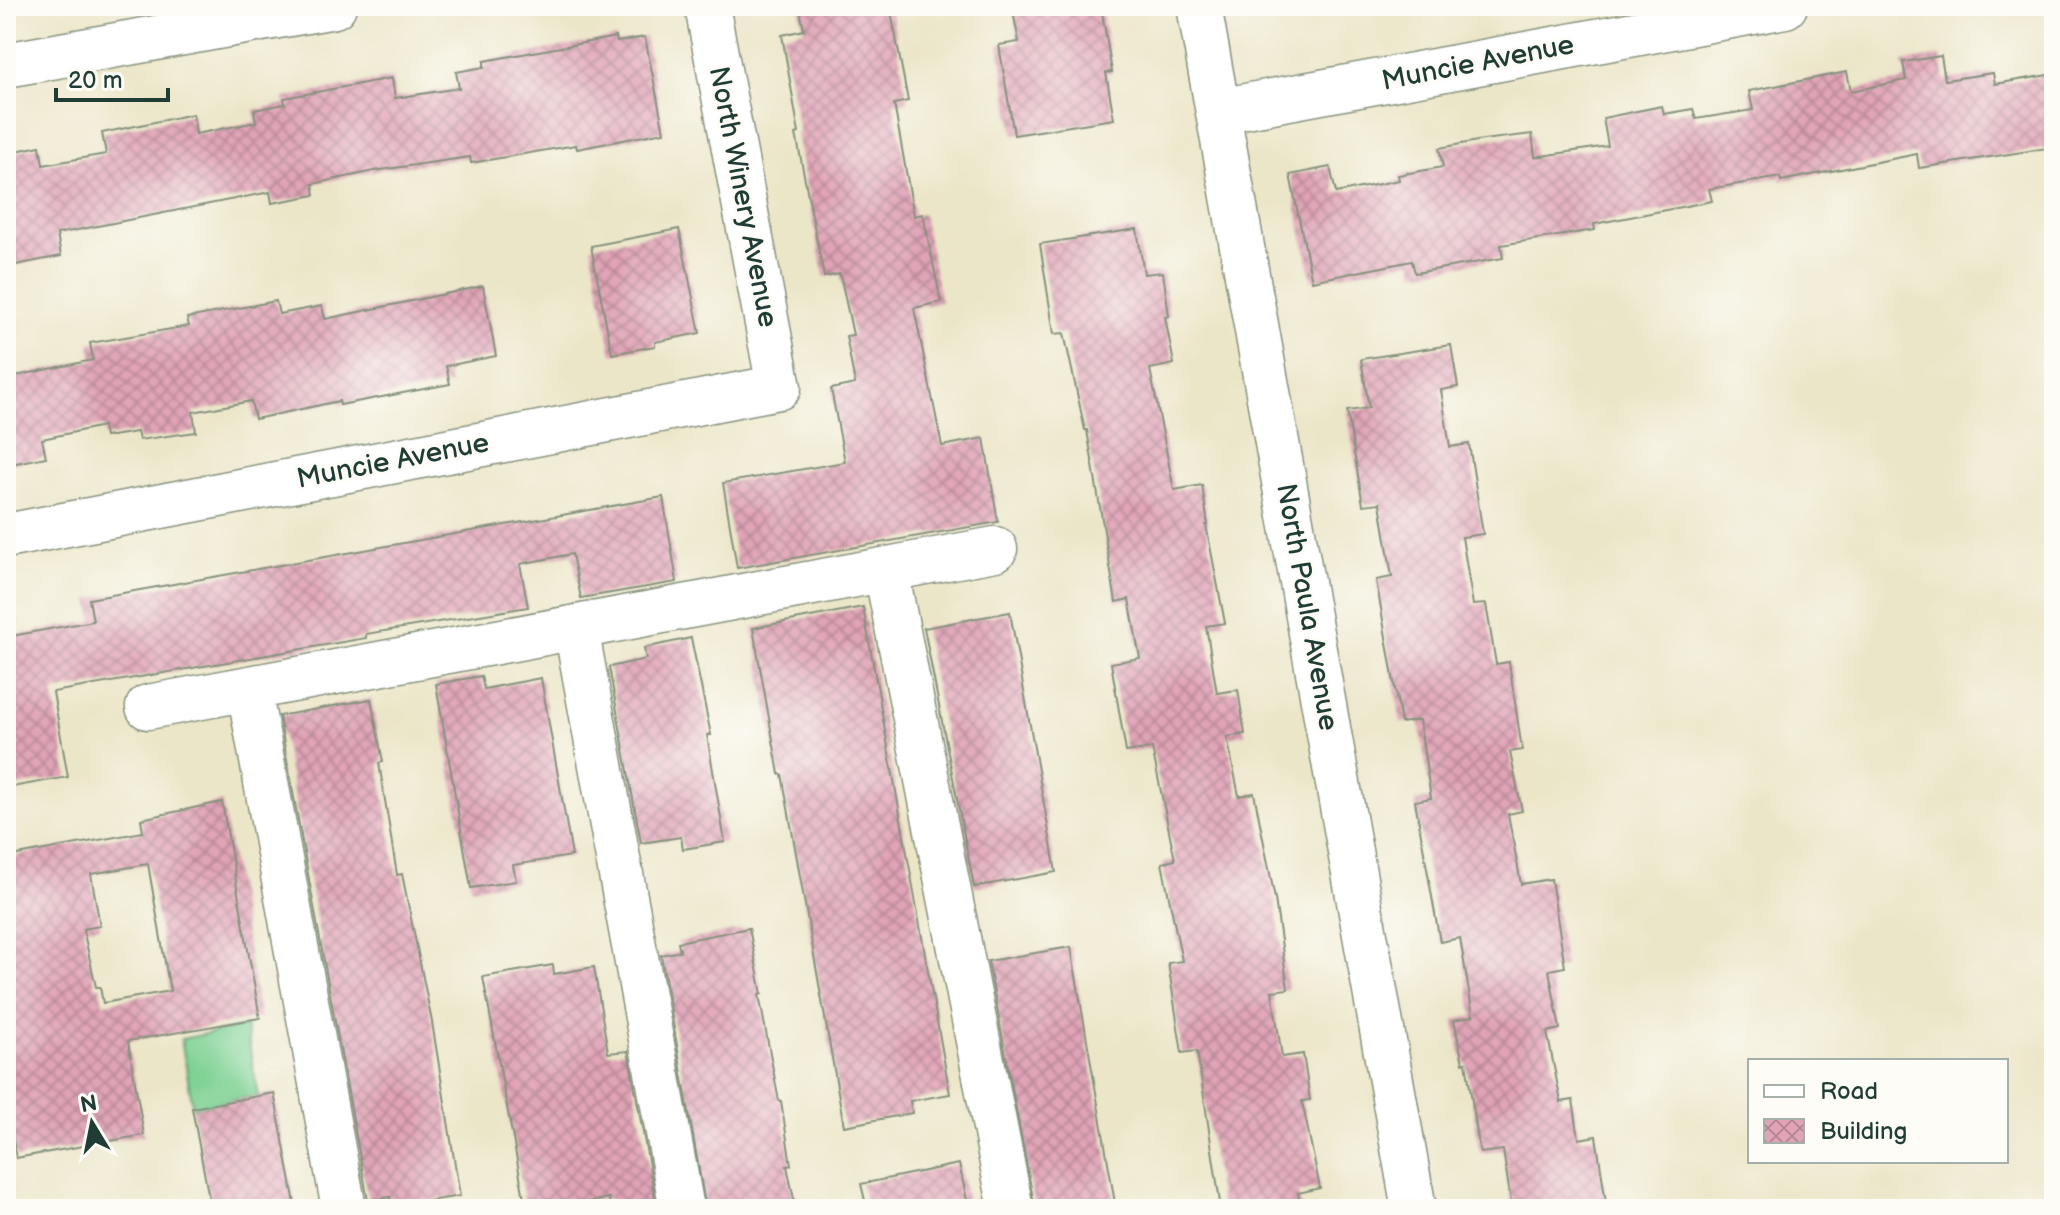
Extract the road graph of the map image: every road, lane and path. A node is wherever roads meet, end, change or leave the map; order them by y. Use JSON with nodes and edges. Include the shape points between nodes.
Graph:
{"nodes":[{"id":1,"x":334,"y":6,"type":"edge"},
{"id":2,"x":707,"y":6,"type":"edge"},
{"id":3,"x":1199,"y":6,"type":"edge"},
{"id":4,"x":1785,"y":6,"type":"edge"},
{"id":5,"x":6,"y":65,"type":"edge"},
{"id":6,"x":1219,"y":111,"type":"junction"},
{"id":7,"x":779,"y":387,"type":"joint"},
{"id":8,"x":6,"y":536,"type":"edge"},
{"id":9,"x":995,"y":549,"type":"dead end"},
{"id":10,"x":886,"y":570,"type":"junction"},
{"id":11,"x":576,"y":628,"type":"junction"},
{"id":12,"x":249,"y":689,"type":"junction"},
{"id":13,"x":148,"y":707,"type":"dead end"},
{"id":14,"x":344,"y":1209,"type":"edge"},
{"id":15,"x":682,"y":1209,"type":"edge"},
{"id":16,"x":1011,"y":1209,"type":"edge"},
{"id":17,"x":1414,"y":1209,"type":"edge"}],
"edges":[{"from":1,"to":5,"type":"street"},
{"from":2,"to":7,"type":"street","name":"North Winery Avenue"},
{"from":3,"to":6,"type":"street","name":"North Paula Avenue"},
{"from":4,"to":6,"type":"street","name":"Muncie Avenue"},
{"from":6,"to":17,"type":"street","name":"North Paula Avenue"},
{"from":7,"to":8,"type":"street","name":"Muncie Avenue"},
{"from":9,"to":10,"type":"street"},
{"from":10,"to":11,"type":"street"},
{"from":10,"to":16,"type":"street"},
{"from":11,"to":12,"type":"street"},
{"from":11,"to":15,"type":"street"},
{"from":12,"to":13,"type":"street"},
{"from":12,"to":14,"type":"street"}]}
